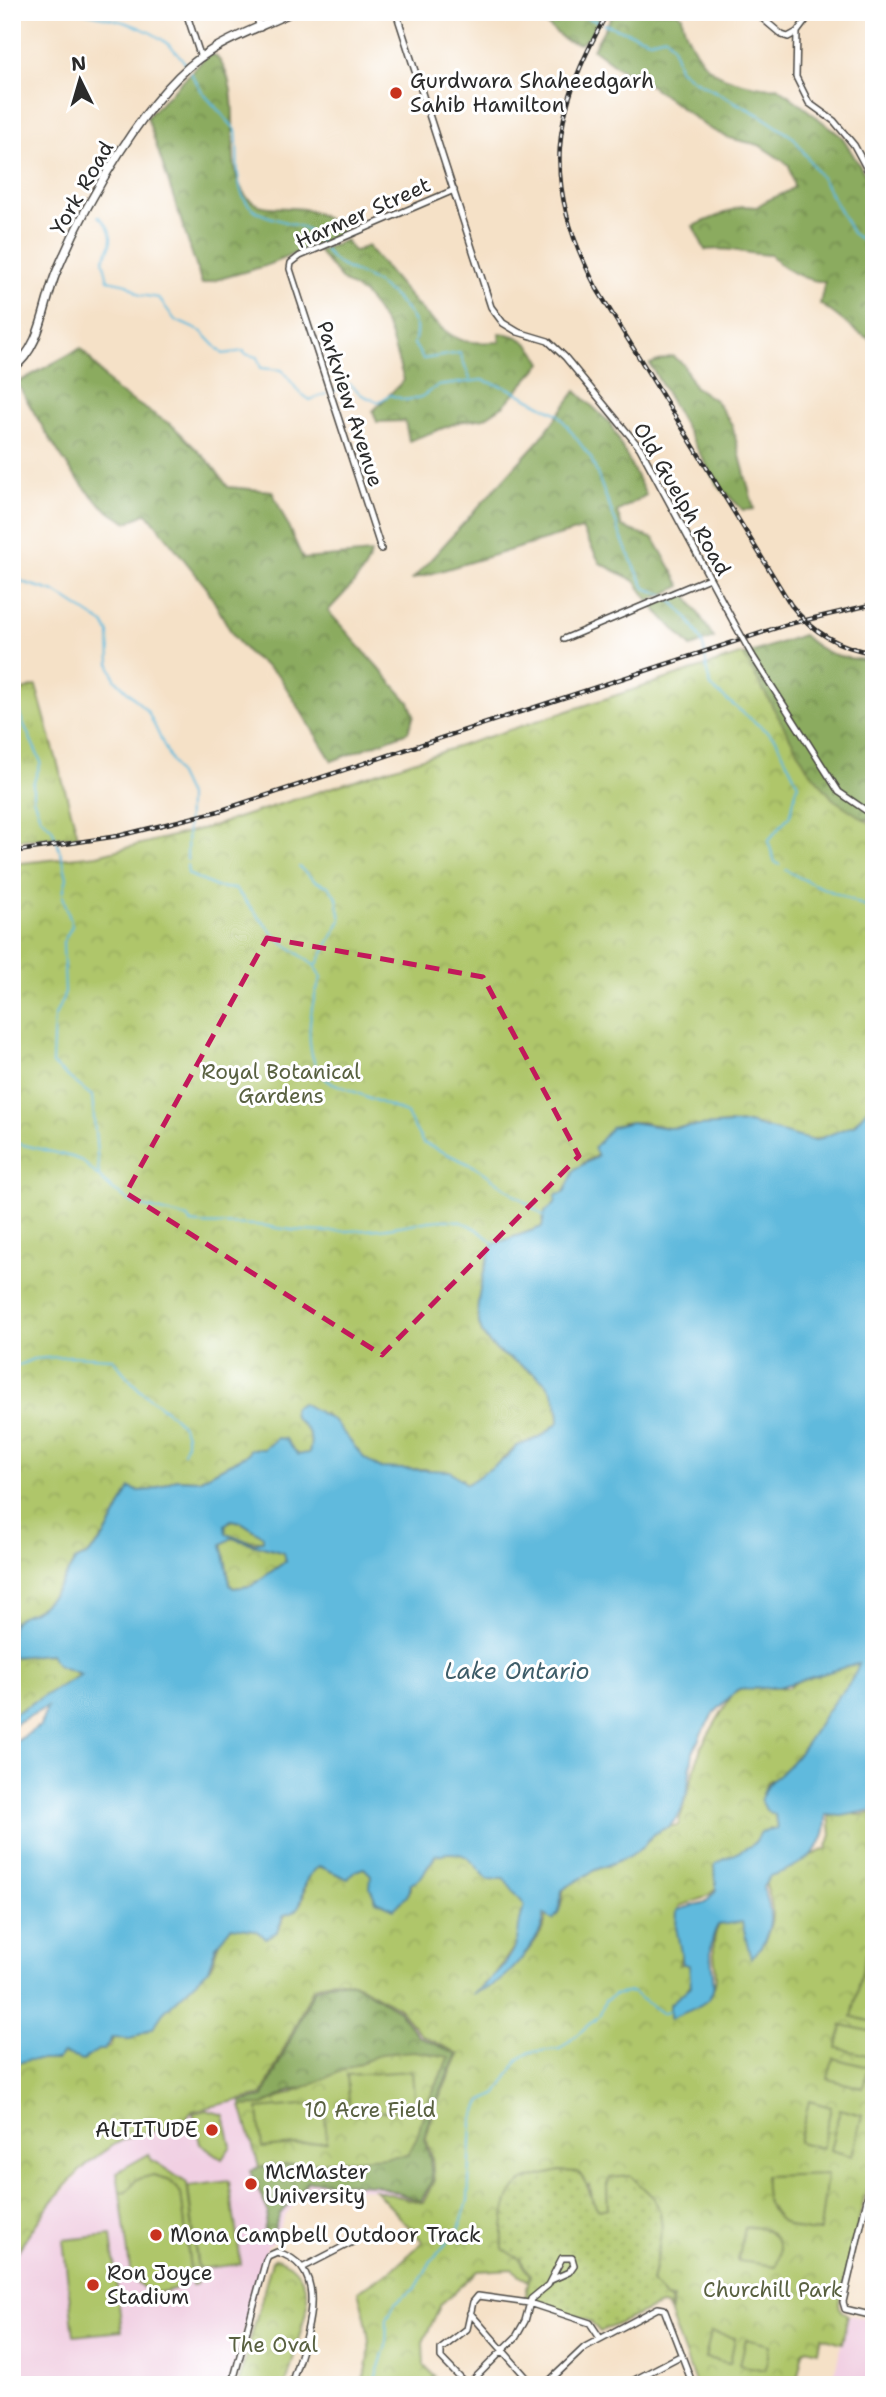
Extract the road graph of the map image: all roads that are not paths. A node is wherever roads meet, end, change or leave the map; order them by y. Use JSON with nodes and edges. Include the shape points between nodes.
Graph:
{"nodes":[{"id":1,"x":186,"y":12,"type":"edge"},
{"id":2,"x":255,"y":12,"type":"edge"},
{"id":3,"x":292,"y":12,"type":"edge"},
{"id":4,"x":396,"y":12,"type":"edge"},
{"id":5,"x":755,"y":12,"type":"edge"},
{"id":6,"x":811,"y":12,"type":"edge"},
{"id":7,"x":260,"y":28,"type":"junction"},
{"id":8,"x":797,"y":32,"type":"junction"},
{"id":9,"x":201,"y":58,"type":"junction"},
{"id":10,"x":874,"y":182,"type":"edge"},
{"id":11,"x":453,"y":190,"type":"junction"},
{"id":12,"x":290,"y":269,"type":"joint"},
{"id":13,"x":12,"y":369,"type":"edge"},
{"id":14,"x":381,"y":549,"type":"dead end"},
{"id":15,"x":709,"y":578,"type":"junction"},
{"id":16,"x":564,"y":639,"type":"dead end"},
{"id":17,"x":874,"y":816,"type":"edge"},
{"id":18,"x":874,"y":2169,"type":"edge"},
{"id":19,"x":866,"y":2204,"type":"junction"},
{"id":20,"x":874,"y":2206,"type":"edge"},
{"id":21,"x":366,"y":2235,"type":"dead end"},
{"id":22,"x":302,"y":2268,"type":"junction"},
{"id":23,"x":551,"y":2280,"type":"junction"},
{"id":24,"x":529,"y":2303,"type":"junction"},
{"id":25,"x":470,"y":2313,"type":"junction"},
{"id":26,"x":874,"y":2316,"type":"edge"},
{"id":27,"x":600,"y":2338,"type":"junction"},
{"id":28,"x":504,"y":2350,"type":"junction"},
{"id":29,"x":682,"y":2355,"type":"junction"},
{"id":30,"x":232,"y":2385,"type":"edge"},
{"id":31,"x":291,"y":2385,"type":"edge"},
{"id":32,"x":467,"y":2385,"type":"edge"},
{"id":33,"x":533,"y":2385,"type":"edge"},
{"id":34,"x":545,"y":2385,"type":"edge"},
{"id":35,"x":625,"y":2385,"type":"edge"},
{"id":36,"x":693,"y":2385,"type":"edge"}],
"edges":[{"from":1,"to":9,"type":"street"},
{"from":2,"to":7,"type":"street"},
{"from":3,"to":7,"type":"main road","name":"York Road"},
{"from":4,"to":11,"type":"street","name":"Old Guelph Road"},
{"from":5,"to":8,"type":"street","via":[[782,35]]},
{"from":6,"to":8,"type":"street"},
{"from":7,"to":9,"type":"main road","name":"York Road"},
{"from":8,"to":10,"type":"street","via":[[796,77],[805,97],[854,145]]},
{"from":9,"to":13,"type":"main road","name":"York Road","via":[[159,98],[110,170],[62,260],[34,340]]},
{"from":11,"to":12,"type":"street","name":"Harmer Street","via":[[300,256]]},
{"from":11,"to":15,"type":"street","name":"Old Guelph Road","via":[[491,307],[503,323],[518,332],[548,341],[601,397],[640,448]]},
{"from":12,"to":14,"type":"street","name":"Parkview Avenue"},
{"from":15,"to":16,"type":"street"},
{"from":15,"to":17,"type":"street","name":"Old Guelph Road","bridge":true,"via":[[839,792]]},
{"from":18,"to":19,"type":"street"},
{"from":19,"to":20,"type":"street"},
{"from":19,"to":26,"type":"street","via":[[844,2306]]},
{"from":21,"to":22,"type":"street"},
{"from":22,"to":30,"type":"street","via":[[282,2253],[272,2253],[266,2260]]},
{"from":22,"to":31,"type":"street","via":[[312,2304]]},
{"from":23,"to":23,"type":"street","via":[[572,2270],[572,2258],[562,2258]]},
{"from":23,"to":24,"type":"street"},
{"from":24,"to":25,"type":"street","via":[[478,2296]]},
{"from":24,"to":27,"type":"street","via":[[590,2323]]},
{"from":24,"to":28,"type":"street","via":[[521,2329]]},
{"from":25,"to":28,"type":"street"},
{"from":25,"to":32,"type":"street","via":[[467,2329],[441,2349],[441,2358]]},
{"from":27,"to":29,"type":"street","via":[[664,2309]]},
{"from":27,"to":34,"type":"street"},
{"from":28,"to":32,"type":"street"},
{"from":28,"to":33,"type":"street"},
{"from":29,"to":35,"type":"street"},
{"from":29,"to":36,"type":"street"}]}
